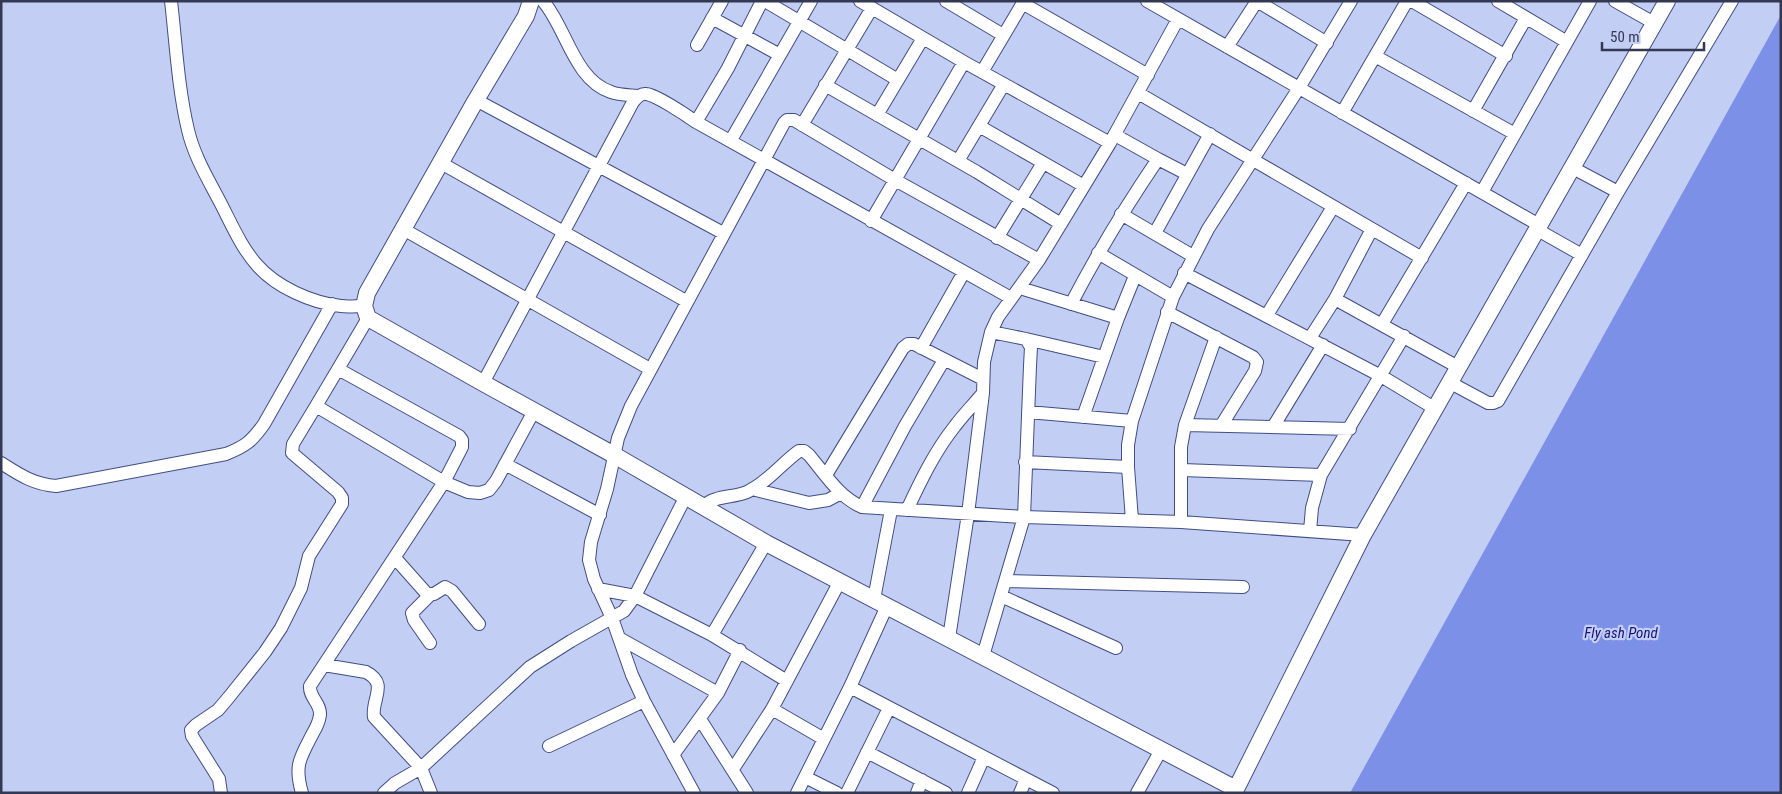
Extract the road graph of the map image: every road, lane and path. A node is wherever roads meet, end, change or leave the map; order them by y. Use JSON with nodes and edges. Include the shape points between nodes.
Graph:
{"nodes":[{"id":1,"x":171,"y":1,"type":"edge"},
{"id":2,"x":531,"y":1,"type":"edge"},
{"id":3,"x":542,"y":1,"type":"edge"},
{"id":4,"x":722,"y":1,"type":"edge"},
{"id":5,"x":763,"y":1,"type":"edge"},
{"id":6,"x":810,"y":1,"type":"edge"},
{"id":7,"x":860,"y":1,"type":"edge"},
{"id":8,"x":947,"y":1,"type":"edge"},
{"id":9,"x":1148,"y":1,"type":"edge"},
{"id":10,"x":1257,"y":1,"type":"edge"},
{"id":11,"x":1352,"y":1,"type":"edge"},
{"id":12,"x":1407,"y":1,"type":"edge"},
{"id":13,"x":1412,"y":1,"type":"edge"},
{"id":14,"x":1498,"y":1,"type":"edge"},
{"id":15,"x":1590,"y":1,"type":"edge"},
{"id":16,"x":1615,"y":1,"type":"edge"},
{"id":17,"x":1667,"y":1,"type":"edge"},
{"id":18,"x":1732,"y":1,"type":"edge"},
{"id":19,"x":1023,"y":2,"type":"edge"},
{"id":20,"x":876,"y":7,"type":"edge"},
{"id":21,"x":712,"y":18,"type":"junction"},
{"id":22,"x":1526,"y":18,"type":"junction"},
{"id":23,"x":1178,"y":19,"type":"junction"},
{"id":24,"x":800,"y":22,"type":"junction"},
{"id":25,"x":1654,"y":23,"type":"junction"},
{"id":26,"x":746,"y":35,"type":"junction"},
{"id":27,"x":1003,"y":35,"type":"junction"},
{"id":28,"x":923,"y":38,"type":"junction"},
{"id":29,"x":1567,"y":42,"type":"junction"},
{"id":30,"x":1327,"y":43,"type":"junction"},
{"id":31,"x":697,"y":45,"type":"dead end"},
{"id":32,"x":1227,"y":47,"type":"junction"},
{"id":33,"x":847,"y":49,"type":"junction"},
{"id":34,"x":780,"y":55,"type":"junction"},
{"id":35,"x":1375,"y":56,"type":"junction"},
{"id":36,"x":1506,"y":56,"type":"junction"},
{"id":37,"x":964,"y":62,"type":"junction"},
{"id":38,"x":982,"y":72,"type":"junction"},
{"id":39,"x":1148,"y":75,"type":"junction"},
{"id":40,"x":898,"y":80,"type":"junction"},
{"id":41,"x":1004,"y":84,"type":"junction"},
{"id":42,"x":825,"y":85,"type":"junction"},
{"id":43,"x":1299,"y":88,"type":"junction"},
{"id":44,"x":1138,"y":93,"type":"junction"},
{"id":45,"x":638,"y":96,"type":"junction"},
{"id":46,"x":476,"y":100,"type":"junction"},
{"id":47,"x":1342,"y":112,"type":"junction"},
{"id":48,"x":1474,"y":112,"type":"junction"},
{"id":49,"x":877,"y":115,"type":"junction"},
{"id":50,"x":696,"y":122,"type":"junction"},
{"id":51,"x":802,"y":125,"type":"junction"},
{"id":52,"x":980,"y":126,"type":"junction"},
{"id":53,"x":1210,"y":134,"type":"junction"},
{"id":54,"x":1515,"y":134,"type":"junction"},
{"id":55,"x":919,"y":139,"type":"junction"},
{"id":56,"x":1113,"y":139,"type":"junction"},
{"id":57,"x":731,"y":140,"type":"junction"},
{"id":58,"x":1158,"y":159,"type":"junction"},
{"id":59,"x":763,"y":160,"type":"junction"},
{"id":60,"x":1253,"y":160,"type":"junction"},
{"id":61,"x":958,"y":161,"type":"junction"},
{"id":62,"x":441,"y":163,"type":"junction"},
{"id":63,"x":1043,"y":163,"type":"junction"},
{"id":64,"x":599,"y":166,"type":"junction"},
{"id":65,"x":1571,"y":167,"type":"junction"},
{"id":66,"x":1187,"y":174,"type":"junction"},
{"id":67,"x":895,"y":180,"type":"junction"},
{"id":68,"x":1466,"y":183,"type":"junction"},
{"id":69,"x":1084,"y":186,"type":"junction"},
{"id":70,"x":1482,"y":192,"type":"junction"},
{"id":71,"x":1618,"y":192,"type":"junction"},
{"id":72,"x":1021,"y":200,"type":"junction"},
{"id":73,"x":1333,"y":207,"type":"junction"},
{"id":74,"x":1121,"y":214,"type":"junction"},
{"id":75,"x":871,"y":221,"type":"junction"},
{"id":76,"x":1061,"y":224,"type":"junction"},
{"id":77,"x":1537,"y":227,"type":"junction"},
{"id":78,"x":403,"y":229,"type":"junction"},
{"id":79,"x":1372,"y":229,"type":"junction"},
{"id":80,"x":564,"y":232,"type":"junction"},
{"id":81,"x":723,"y":233,"type":"junction"},
{"id":82,"x":1155,"y":233,"type":"junction"},
{"id":83,"x":998,"y":238,"type":"junction"},
{"id":84,"x":1098,"y":253,"type":"junction"},
{"id":85,"x":1582,"y":255,"type":"junction"},
{"id":86,"x":1193,"y":256,"type":"junction"},
{"id":87,"x":1422,"y":258,"type":"junction"},
{"id":88,"x":1039,"y":260,"type":"junction"},
{"id":89,"x":964,"y":272,"type":"junction"},
{"id":90,"x":1184,"y":273,"type":"junction"},
{"id":91,"x":1135,"y":276,"type":"junction"},
{"id":92,"x":1020,"y":288,"type":"junction"},
{"id":93,"x":1173,"y":297,"type":"junction"},
{"id":94,"x":527,"y":298,"type":"junction"},
{"id":95,"x":1011,"y":298,"type":"junction"},
{"id":96,"x":1335,"y":299,"type":"junction"},
{"id":97,"x":686,"y":301,"type":"junction"},
{"id":98,"x":332,"y":304,"type":"junction"},
{"id":99,"x":1071,"y":304,"type":"junction"},
{"id":100,"x":366,"y":312,"type":"junction"},
{"id":101,"x":1167,"y":312,"type":"junction"},
{"id":102,"x":1268,"y":315,"type":"junction"},
{"id":103,"x":1118,"y":318,"type":"junction"},
{"id":104,"x":1382,"y":324,"type":"junction"},
{"id":105,"x":991,"y":332,"type":"junction"},
{"id":106,"x":1404,"y":336,"type":"junction"},
{"id":107,"x":1216,"y":337,"type":"junction"},
{"id":108,"x":1310,"y":338,"type":"junction"},
{"id":109,"x":1026,"y":339,"type":"junction"},
{"id":110,"x":1323,"y":345,"type":"junction"},
{"id":111,"x":921,"y":348,"type":"junction"},
{"id":112,"x":1104,"y":357,"type":"junction"},
{"id":113,"x":944,"y":360,"type":"junction"},
{"id":114,"x":1458,"y":367,"type":"junction"},
{"id":115,"x":338,"y":369,"type":"junction"},
{"id":116,"x":650,"y":369,"type":"junction"},
{"id":117,"x":1381,"y":376,"type":"junction"},
{"id":118,"x":983,"y":379,"type":"junction"},
{"id":119,"x":1449,"y":382,"type":"junction"},
{"id":120,"x":483,"y":383,"type":"junction"},
{"id":121,"x":983,"y":393,"type":"junction"},
{"id":122,"x":316,"y":406,"type":"junction"},
{"id":123,"x":1434,"y":408,"type":"junction"},
{"id":124,"x":534,"y":411,"type":"junction"},
{"id":125,"x":1028,"y":412,"type":"junction"},
{"id":126,"x":1083,"y":417,"type":"junction"},
{"id":127,"x":1132,"y":421,"type":"junction"},
{"id":128,"x":1185,"y":425,"type":"junction"},
{"id":129,"x":1221,"y":426,"type":"junction"},
{"id":130,"x":1273,"y":427,"type":"junction"},
{"id":131,"x":1350,"y":429,"type":"junction"},
{"id":132,"x":614,"y":454,"type":"junction"},
{"id":133,"x":1026,"y":462,"type":"junction"},
{"id":134,"x":1,"y":463,"type":"edge"},
{"id":135,"x":505,"y":464,"type":"junction"},
{"id":136,"x":1128,"y":467,"type":"junction"},
{"id":137,"x":1182,"y":470,"type":"junction"},
{"id":138,"x":826,"y":475,"type":"junction"},
{"id":139,"x":1321,"y":475,"type":"junction"},
{"id":140,"x":444,"y":482,"type":"junction"},
{"id":141,"x":752,"y":489,"type":"junction"},
{"id":142,"x":841,"y":493,"type":"junction"},
{"id":143,"x":686,"y":496,"type":"junction"},
{"id":144,"x":704,"y":506,"type":"junction"},
{"id":145,"x":862,"y":507,"type":"junction"},
{"id":146,"x":891,"y":510,"type":"junction"},
{"id":147,"x":908,"y":510,"type":"junction"},
{"id":148,"x":968,"y":514,"type":"junction"},
{"id":149,"x":600,"y":515,"type":"junction"},
{"id":150,"x":1024,"y":517,"type":"junction"},
{"id":151,"x":1132,"y":520,"type":"junction"},
{"id":152,"x":1181,"y":522,"type":"junction"},
{"id":153,"x":1310,"y":531,"type":"junction"},
{"id":154,"x":1363,"y":535,"type":"junction"},
{"id":155,"x":766,"y":543,"type":"junction"},
{"id":156,"x":395,"y":558,"type":"junction"},
{"id":157,"x":840,"y":581,"type":"junction"},
{"id":158,"x":1005,"y":581,"type":"junction"},
{"id":159,"x":1243,"y":587,"type":"dead end"},
{"id":160,"x":598,"y":589,"type":"junction"},
{"id":161,"x":430,"y":595,"type":"junction"},
{"id":162,"x":635,"y":596,"type":"junction"},
{"id":163,"x":1001,"y":596,"type":"junction"},
{"id":164,"x":881,"y":602,"type":"junction"},
{"id":165,"x":612,"y":618,"type":"junction"},
{"id":166,"x":479,"y":624,"type":"dead end"},
{"id":167,"x":712,"y":635,"type":"junction"},
{"id":168,"x":619,"y":638,"type":"junction"},
{"id":169,"x":949,"y":638,"type":"junction"},
{"id":170,"x":430,"y":643,"type":"dead end"},
{"id":171,"x":1116,"y":648,"type":"dead end"},
{"id":172,"x":740,"y":650,"type":"junction"},
{"id":173,"x":983,"y":656,"type":"junction"},
{"id":174,"x":324,"y":665,"type":"junction"},
{"id":175,"x":788,"y":680,"type":"junction"},
{"id":176,"x":850,"y":687,"type":"junction"},
{"id":177,"x":718,"y":693,"type":"junction"},
{"id":178,"x":644,"y":701,"type":"junction"},
{"id":179,"x":889,"y":708,"type":"junction"},
{"id":180,"x":772,"y":709,"type":"junction"},
{"id":181,"x":700,"y":719,"type":"junction"},
{"id":182,"x":824,"y":739,"type":"junction"},
{"id":183,"x":549,"y":746,"type":"dead end"},
{"id":184,"x":1161,"y":750,"type":"junction"},
{"id":185,"x":867,"y":752,"type":"junction"},
{"id":186,"x":673,"y":754,"type":"junction"},
{"id":187,"x":984,"y":757,"type":"junction"},
{"id":188,"x":421,"y":768,"type":"junction"},
{"id":189,"x":733,"y":769,"type":"junction"},
{"id":190,"x":804,"y":777,"type":"junction"},
{"id":191,"x":1026,"y":779,"type":"junction"},
{"id":192,"x":922,"y":780,"type":"junction"},
{"id":193,"x":1235,"y":791,"type":"edge"},
{"id":194,"x":221,"y":793,"type":"edge"},
{"id":195,"x":302,"y":793,"type":"edge"},
{"id":196,"x":384,"y":793,"type":"edge"},
{"id":197,"x":431,"y":793,"type":"edge"},
{"id":198,"x":694,"y":793,"type":"edge"},
{"id":199,"x":747,"y":793,"type":"edge"},
{"id":200,"x":797,"y":793,"type":"edge"},
{"id":201,"x":837,"y":793,"type":"edge"},
{"id":202,"x":847,"y":793,"type":"edge"},
{"id":203,"x":917,"y":793,"type":"edge"},
{"id":204,"x":946,"y":793,"type":"edge"},
{"id":205,"x":968,"y":793,"type":"edge"},
{"id":206,"x":1020,"y":793,"type":"edge"},
{"id":207,"x":1053,"y":793,"type":"edge"},
{"id":208,"x":1138,"y":793,"type":"edge"}],
"edges":[{"from":1,"to":98,"type":"street","via":[[188,131],[197,158],[243,245],[270,277],[315,300]]},
{"from":2,"to":46,"type":"street","via":[[526,16]]},
{"from":3,"to":45,"type":"street","via":[[554,16],[578,64],[591,79],[611,92]]},
{"from":4,"to":21,"type":"street"},
{"from":5,"to":24,"type":"street"},
{"from":5,"to":26,"type":"street"},
{"from":6,"to":24,"type":"street"},
{"from":7,"to":20,"type":"street"},
{"from":8,"to":27,"type":"street"},
{"from":9,"to":23,"type":"street"},
{"from":10,"to":30,"type":"street"},
{"from":10,"to":32,"type":"street"},
{"from":11,"to":30,"type":"street"},
{"from":12,"to":35,"type":"street"},
{"from":13,"to":36,"type":"street"},
{"from":14,"to":22,"type":"street"},
{"from":15,"to":29,"type":"street"},
{"from":16,"to":25,"type":"street"},
{"from":17,"to":25,"type":"street"},
{"from":18,"to":71,"type":"street"},
{"from":19,"to":27,"type":"street"},
{"from":19,"to":39,"type":"street"},
{"from":20,"to":28,"type":"street"},
{"from":20,"to":33,"type":"street"},
{"from":21,"to":26,"type":"street"},
{"from":21,"to":31,"type":"street"},
{"from":22,"to":29,"type":"street"},
{"from":22,"to":36,"type":"street"},
{"from":23,"to":32,"type":"street"},
{"from":23,"to":39,"type":"street"},
{"from":24,"to":33,"type":"street"},
{"from":24,"to":34,"type":"street"},
{"from":25,"to":65,"type":"street"},
{"from":26,"to":34,"type":"street"},
{"from":26,"to":50,"type":"street"},
{"from":27,"to":38,"type":"street"},
{"from":28,"to":37,"type":"street"},
{"from":28,"to":40,"type":"street"},
{"from":29,"to":54,"type":"street"},
{"from":30,"to":43,"type":"street"},
{"from":32,"to":43,"type":"street"},
{"from":33,"to":40,"type":"street"},
{"from":33,"to":42,"type":"street"},
{"from":34,"to":57,"type":"street"},
{"from":35,"to":47,"type":"street"},
{"from":35,"to":48,"type":"street"},
{"from":36,"to":48,"type":"street"},
{"from":37,"to":38,"type":"street"},
{"from":37,"to":55,"type":"street"},
{"from":38,"to":41,"type":"street"},
{"from":39,"to":44,"type":"street"},
{"from":40,"to":49,"type":"street"},
{"from":41,"to":52,"type":"street"},
{"from":41,"to":56,"type":"street"},
{"from":42,"to":49,"type":"street"},
{"from":42,"to":51,"type":"street"},
{"from":43,"to":47,"type":"street"},
{"from":43,"to":60,"type":"street"},
{"from":44,"to":53,"type":"street"},
{"from":44,"to":56,"type":"street"},
{"from":45,"to":50,"type":"street","via":[[653,96]]},
{"from":45,"to":64,"type":"street"},
{"from":46,"to":62,"type":"street"},
{"from":46,"to":64,"type":"street"},
{"from":47,"to":68,"type":"street"},
{"from":48,"to":54,"type":"street"},
{"from":49,"to":55,"type":"street"},
{"from":50,"to":57,"type":"street"},
{"from":51,"to":59,"type":"street","via":[[788,120]]},
{"from":51,"to":67,"type":"street"},
{"from":52,"to":61,"type":"street"},
{"from":52,"to":63,"type":"street"},
{"from":53,"to":60,"type":"street"},
{"from":53,"to":66,"type":"street"},
{"from":54,"to":70,"type":"street"},
{"from":55,"to":61,"type":"street"},
{"from":55,"to":67,"type":"street"},
{"from":56,"to":58,"type":"street"},
{"from":56,"to":69,"type":"street"},
{"from":57,"to":59,"type":"street"},
{"from":58,"to":66,"type":"street"},
{"from":58,"to":74,"type":"street"},
{"from":59,"to":75,"type":"street"},
{"from":59,"to":81,"type":"street"},
{"from":60,"to":73,"type":"street"},
{"from":60,"to":86,"type":"street"},
{"from":61,"to":72,"type":"street"},
{"from":62,"to":78,"type":"street"},
{"from":62,"to":80,"type":"street"},
{"from":63,"to":69,"type":"street"},
{"from":63,"to":72,"type":"street"},
{"from":64,"to":80,"type":"street"},
{"from":64,"to":81,"type":"street"},
{"from":65,"to":71,"type":"street"},
{"from":65,"to":77,"type":"street"},
{"from":66,"to":82,"type":"street"},
{"from":67,"to":75,"type":"street"},
{"from":67,"to":83,"type":"street"},
{"from":68,"to":70,"type":"street"},
{"from":68,"to":87,"type":"street"},
{"from":69,"to":76,"type":"street"},
{"from":70,"to":77,"type":"street"},
{"from":71,"to":85,"type":"street"},
{"from":72,"to":76,"type":"street"},
{"from":72,"to":83,"type":"street"},
{"from":73,"to":79,"type":"street"},
{"from":73,"to":102,"type":"street"},
{"from":74,"to":82,"type":"street"},
{"from":74,"to":84,"type":"street"},
{"from":75,"to":89,"type":"street"},
{"from":76,"to":88,"type":"street"},
{"from":77,"to":85,"type":"street"},
{"from":77,"to":114,"type":"street"},
{"from":78,"to":94,"type":"street"},
{"from":78,"to":100,"type":"street","via":[[367,293]]},
{"from":79,"to":87,"type":"street"},
{"from":79,"to":96,"type":"street"},
{"from":80,"to":94,"type":"street"},
{"from":80,"to":97,"type":"street"},
{"from":81,"to":97,"type":"street"},
{"from":82,"to":86,"type":"street"},
{"from":83,"to":88,"type":"street"},
{"from":84,"to":91,"type":"street"},
{"from":84,"to":99,"type":"street"},
{"from":85,"to":119,"type":"street","via":[[1498,401],[1488,403]]},
{"from":86,"to":90,"type":"street"},
{"from":87,"to":104,"type":"street"},
{"from":88,"to":92,"type":"street"},
{"from":89,"to":95,"type":"street"},
{"from":89,"to":111,"type":"street"},
{"from":90,"to":93,"type":"street"},
{"from":90,"to":102,"type":"street"},
{"from":91,"to":93,"type":"street"},
{"from":91,"to":103,"type":"street"},
{"from":92,"to":95,"type":"street"},
{"from":92,"to":99,"type":"street"},
{"from":93,"to":101,"type":"street"},
{"from":94,"to":116,"type":"street"},
{"from":94,"to":120,"type":"street"},
{"from":95,"to":105,"type":"street"},
{"from":96,"to":104,"type":"street"},
{"from":96,"to":108,"type":"street"},
{"from":97,"to":116,"type":"street"},
{"from":98,"to":100,"type":"street"},
{"from":98,"to":134,"type":"street","via":[[264,424],[242,448],[226,454],[56,486],[41,485]]},
{"from":99,"to":103,"type":"street"},
{"from":100,"to":115,"type":"street"},
{"from":100,"to":120,"type":"street"},
{"from":101,"to":107,"type":"street"},
{"from":101,"to":127,"type":"street"},
{"from":102,"to":108,"type":"street"},
{"from":103,"to":112,"type":"street"},
{"from":104,"to":106,"type":"street"},
{"from":105,"to":109,"type":"street"},
{"from":105,"to":118,"type":"street"},
{"from":106,"to":114,"type":"street"},
{"from":106,"to":117,"type":"street"},
{"from":107,"to":128,"type":"street"},
{"from":107,"to":129,"type":"street","via":[[1257,362],[1255,371]]},
{"from":108,"to":110,"type":"street"},
{"from":109,"to":112,"type":"street"},
{"from":109,"to":125,"type":"street","via":[[1031,347]]},
{"from":110,"to":117,"type":"street"},
{"from":110,"to":130,"type":"street"},
{"from":111,"to":113,"type":"street"},
{"from":111,"to":138,"type":"street","via":[[908,344],[903,348]]},
{"from":112,"to":126,"type":"street"},
{"from":113,"to":118,"type":"street"},
{"from":113,"to":145,"type":"street"},
{"from":114,"to":119,"type":"street"},
{"from":115,"to":122,"type":"street"},
{"from":115,"to":140,"type":"street","via":[[459,436],[462,447]]},
{"from":116,"to":132,"type":"street","via":[[631,406]]},
{"from":117,"to":123,"type":"street"},
{"from":117,"to":131,"type":"street"},
{"from":118,"to":121,"type":"street"},
{"from":119,"to":123,"type":"street"},
{"from":120,"to":124,"type":"street"},
{"from":121,"to":147,"type":"street","via":[[935,454]]},
{"from":121,"to":148,"type":"street"},
{"from":122,"to":140,"type":"street"},
{"from":122,"to":194,"type":"street","via":[[292,453],[338,492],[342,504],[309,556],[294,605],[275,636],[218,710],[192,730],[192,736],[220,779]]},
{"from":123,"to":154,"type":"street"},
{"from":124,"to":132,"type":"street"},
{"from":124,"to":135,"type":"street"},
{"from":125,"to":126,"type":"street"},
{"from":125,"to":133,"type":"street"},
{"from":126,"to":127,"type":"street"},
{"from":127,"to":136,"type":"street"},
{"from":128,"to":129,"type":"street"},
{"from":128,"to":137,"type":"street","via":[[1181,447]]},
{"from":129,"to":130,"type":"street"},
{"from":130,"to":131,"type":"street"},
{"from":131,"to":139,"type":"street"},
{"from":132,"to":143,"type":"street"},
{"from":132,"to":149,"type":"street"},
{"from":133,"to":136,"type":"street"},
{"from":133,"to":150,"type":"street"},
{"from":135,"to":140,"type":"street","via":[[489,490],[480,493],[468,492]]},
{"from":135,"to":149,"type":"street"},
{"from":136,"to":151,"type":"street"},
{"from":137,"to":139,"type":"street"},
{"from":137,"to":152,"type":"street"},
{"from":138,"to":141,"type":"street","via":[[809,454],[799,451]]},
{"from":138,"to":142,"type":"street"},
{"from":139,"to":153,"type":"street"},
{"from":140,"to":156,"type":"street"},
{"from":141,"to":142,"type":"street","via":[[809,503],[828,500]]},
{"from":141,"to":144,"type":"street"},
{"from":142,"to":145,"type":"street"},
{"from":143,"to":144,"type":"street"},
{"from":143,"to":162,"type":"street"},
{"from":144,"to":155,"type":"street"},
{"from":145,"to":146,"type":"street"},
{"from":146,"to":147,"type":"street"},
{"from":146,"to":164,"type":"street"},
{"from":147,"to":148,"type":"street"},
{"from":148,"to":150,"type":"street"},
{"from":148,"to":169,"type":"street"},
{"from":149,"to":160,"type":"street","via":[[589,560]]},
{"from":150,"to":151,"type":"street"},
{"from":150,"to":158,"type":"street"},
{"from":151,"to":152,"type":"street"},
{"from":152,"to":153,"type":"street"},
{"from":153,"to":154,"type":"street"},
{"from":154,"to":193,"type":"street"},
{"from":155,"to":157,"type":"street"},
{"from":155,"to":167,"type":"street"},
{"from":156,"to":161,"type":"street"},
{"from":156,"to":174,"type":"street"},
{"from":157,"to":164,"type":"street"},
{"from":157,"to":175,"type":"street"},
{"from":158,"to":159,"type":"street"},
{"from":158,"to":163,"type":"street"},
{"from":160,"to":162,"type":"street"},
{"from":160,"to":165,"type":"street"},
{"from":161,"to":166,"type":"street","via":[[448,588]]},
{"from":161,"to":170,"type":"street","via":[[412,613]]},
{"from":162,"to":165,"type":"street","via":[[624,611]]},
{"from":162,"to":167,"type":"street"},
{"from":163,"to":171,"type":"street"},
{"from":163,"to":173,"type":"street"},
{"from":164,"to":169,"type":"street"},
{"from":164,"to":176,"type":"street"},
{"from":165,"to":168,"type":"street"},
{"from":165,"to":188,"type":"street","via":[[530,667]]},
{"from":167,"to":172,"type":"street"},
{"from":168,"to":177,"type":"street"},
{"from":168,"to":178,"type":"street"},
{"from":169,"to":173,"type":"street"},
{"from":172,"to":175,"type":"street"},
{"from":172,"to":177,"type":"street"},
{"from":173,"to":184,"type":"street"},
{"from":174,"to":188,"type":"street","via":[[366,672],[376,679],[378,691],[374,717]]},
{"from":174,"to":195,"type":"street","via":[[310,686],[320,709],[320,718],[297,768]]},
{"from":175,"to":180,"type":"street"},
{"from":176,"to":179,"type":"street"},
{"from":176,"to":182,"type":"street"},
{"from":177,"to":181,"type":"street"},
{"from":178,"to":183,"type":"street"},
{"from":178,"to":186,"type":"street"},
{"from":179,"to":185,"type":"street"},
{"from":179,"to":187,"type":"street"},
{"from":180,"to":182,"type":"street"},
{"from":180,"to":189,"type":"street"},
{"from":181,"to":186,"type":"street"},
{"from":181,"to":189,"type":"street"},
{"from":182,"to":190,"type":"street"},
{"from":184,"to":193,"type":"street"},
{"from":184,"to":208,"type":"street"},
{"from":185,"to":192,"type":"street"},
{"from":185,"to":202,"type":"street"},
{"from":186,"to":198,"type":"street"},
{"from":187,"to":191,"type":"street"},
{"from":187,"to":205,"type":"street"},
{"from":188,"to":196,"type":"street"},
{"from":188,"to":197,"type":"street"},
{"from":189,"to":199,"type":"street"},
{"from":190,"to":200,"type":"street"},
{"from":190,"to":201,"type":"street"},
{"from":191,"to":206,"type":"street"},
{"from":191,"to":207,"type":"street"},
{"from":192,"to":203,"type":"street"},
{"from":192,"to":204,"type":"street"}]}
